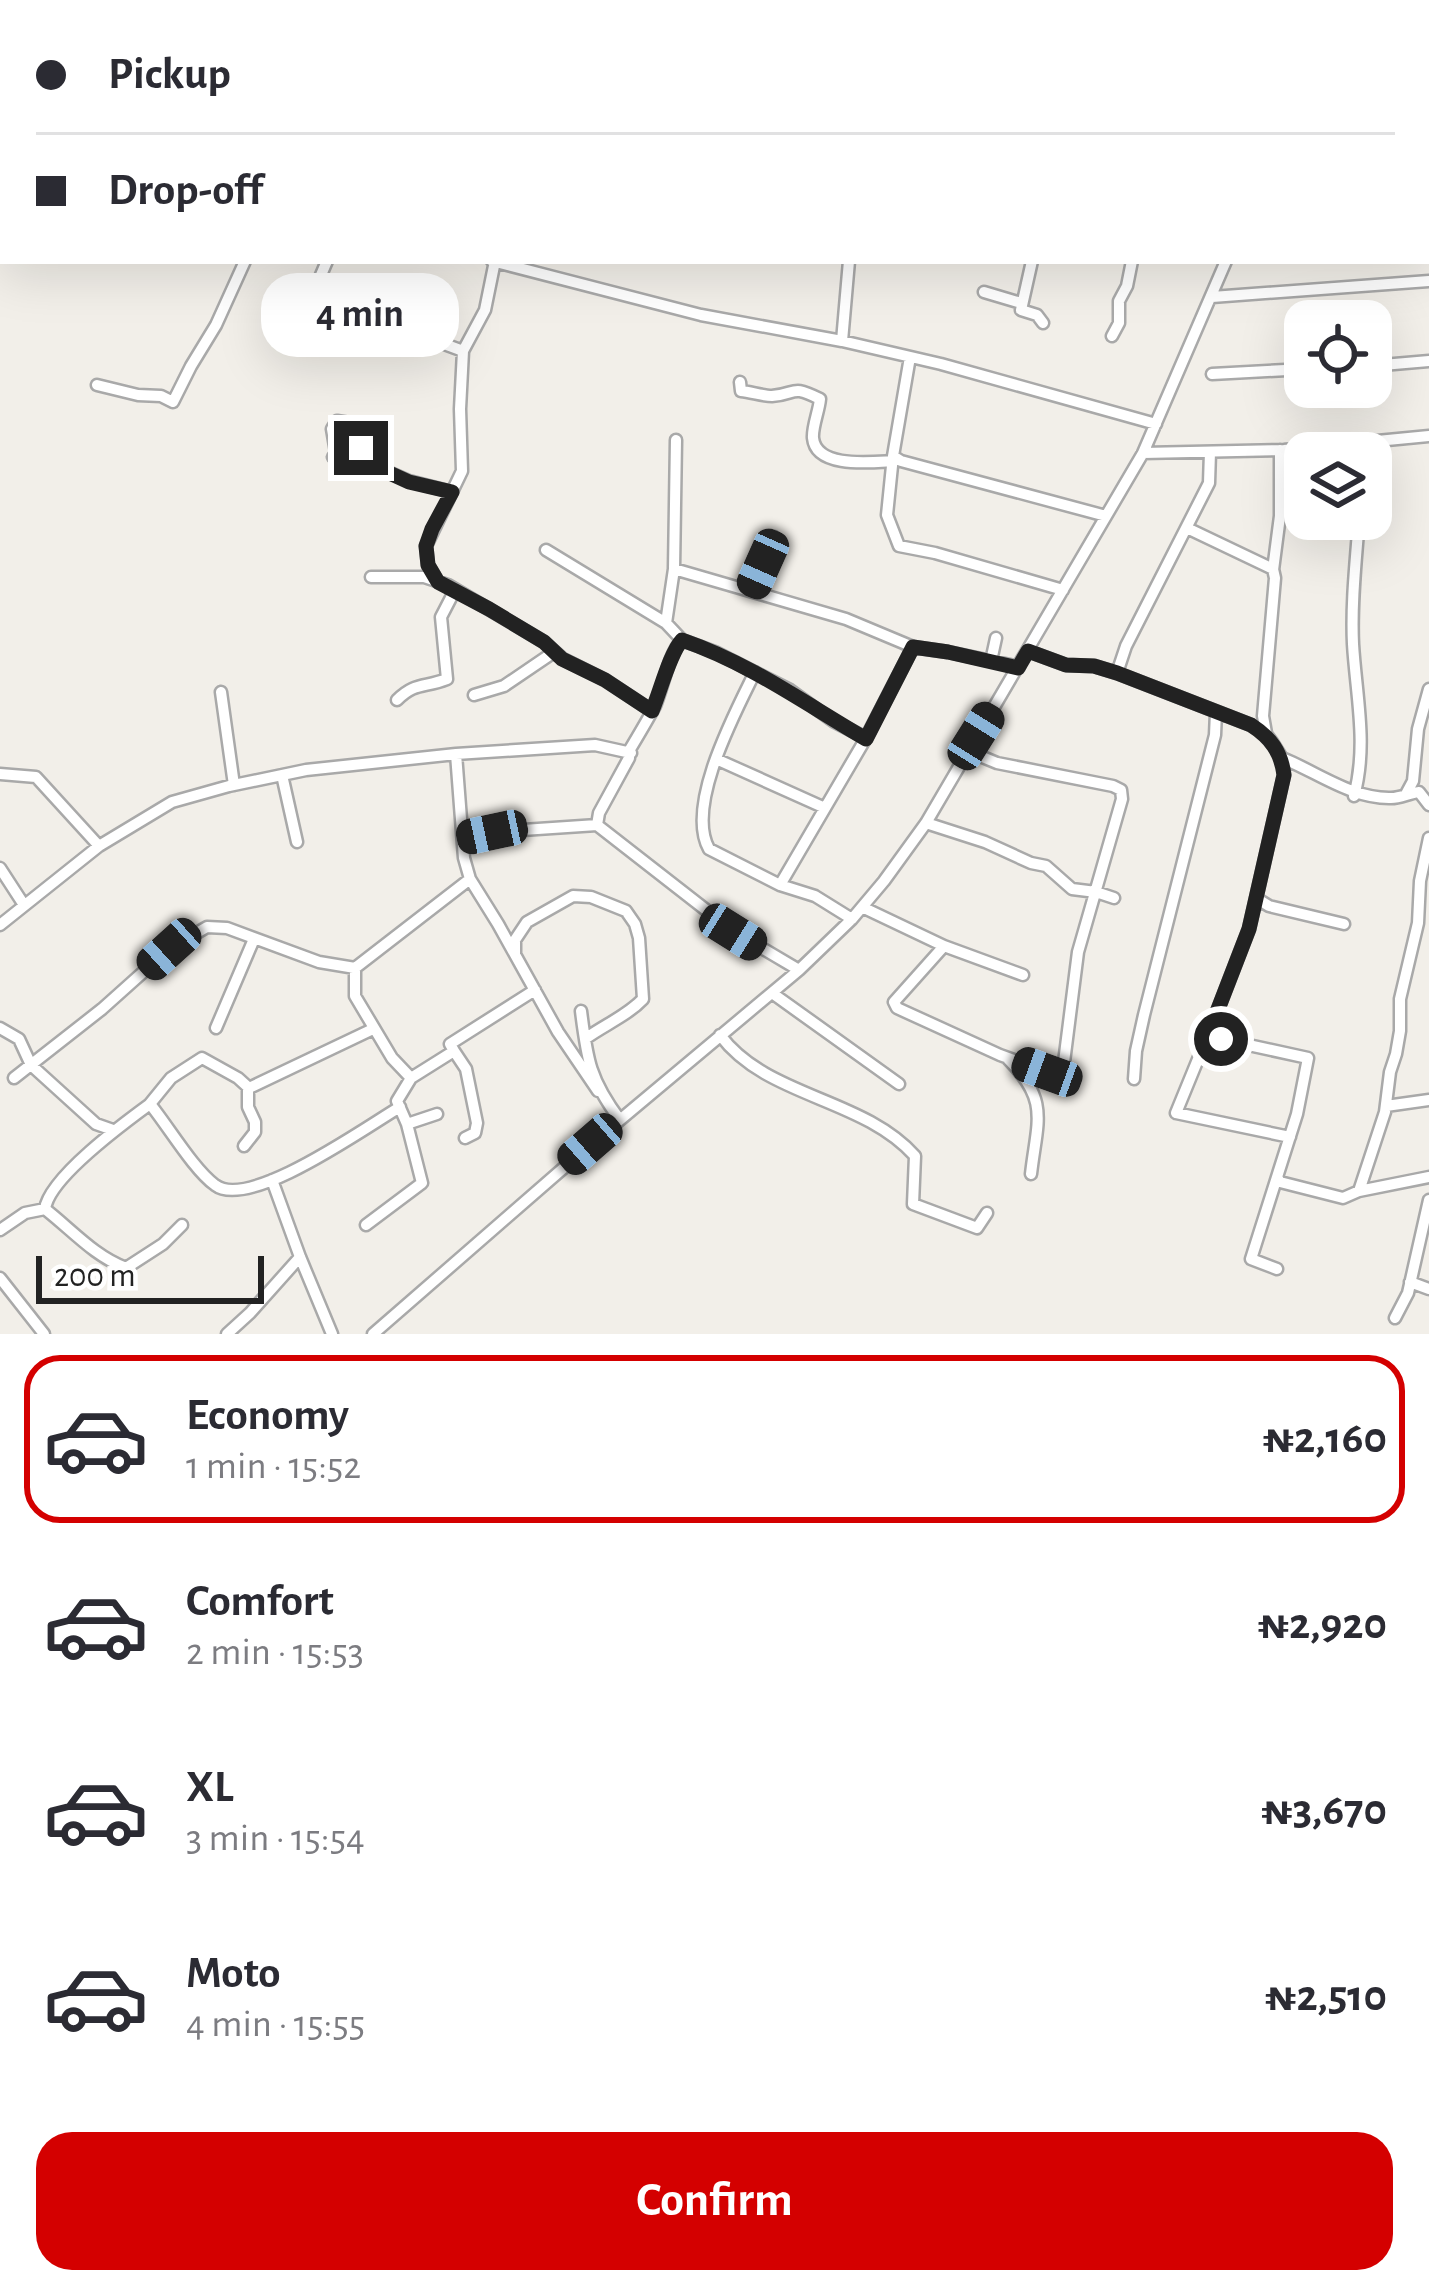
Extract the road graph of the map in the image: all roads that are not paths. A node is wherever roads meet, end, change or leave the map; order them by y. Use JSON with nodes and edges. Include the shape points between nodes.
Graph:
{"nodes":[{"id":1,"x":244,"y":264,"type":"edge"},
{"id":2,"x":326,"y":264,"type":"edge"},
{"id":3,"x":493,"y":264,"type":"edge"},
{"id":4,"x":506,"y":264,"type":"edge"},
{"id":5,"x":849,"y":264,"type":"edge"},
{"id":6,"x":1030,"y":264,"type":"edge"},
{"id":7,"x":1131,"y":264,"type":"edge"},
{"id":8,"x":1225,"y":264,"type":"edge"},
{"id":9,"x":1429,"y":281,"type":"edge"},
{"id":10,"x":315,"y":288,"type":"junction"},
{"id":11,"x":984,"y":292,"type":"dead end"},
{"id":12,"x":1212,"y":297,"type":"junction"},
{"id":13,"x":1021,"y":303,"type":"junction"},
{"id":14,"x":303,"y":317,"type":"dead end"},
{"id":15,"x":1043,"y":323,"type":"dead end"},
{"id":16,"x":1112,"y":336,"type":"dead end"},
{"id":17,"x":842,"y":341,"type":"junction"},
{"id":18,"x":463,"y":351,"type":"junction"},
{"id":19,"x":910,"y":357,"type":"junction"},
{"id":20,"x":1429,"y":361,"type":"edge"},
{"id":21,"x":1392,"y":364,"type":"edge"},
{"id":22,"x":1284,"y":370,"type":"edge"},
{"id":23,"x":1212,"y":374,"type":"dead end"},
{"id":24,"x":740,"y":382,"type":"dead end"},
{"id":25,"x":97,"y":385,"type":"dead end"},
{"id":26,"x":1156,"y":424,"type":"junction"},
{"id":27,"x":1429,"y":436,"type":"edge"},
{"id":28,"x":676,"y":440,"type":"dead end"},
{"id":29,"x":1392,"y":442,"type":"edge"},
{"id":30,"x":1280,"y":450,"type":"junction"},
{"id":31,"x":1284,"y":450,"type":"edge"},
{"id":32,"x":1210,"y":452,"type":"junction"},
{"id":33,"x":1143,"y":453,"type":"junction"},
{"id":34,"x":893,"y":459,"type":"junction"},
{"id":35,"x":361,"y":460,"type":"junction"},
{"id":36,"x":452,"y":492,"type":"junction"},
{"id":37,"x":1106,"y":516,"type":"junction"},
{"id":38,"x":1187,"y":528,"type":"junction"},
{"id":39,"x":774,"y":537,"type":"dead end"},
{"id":40,"x":1358,"y":540,"type":"edge"},
{"id":41,"x":546,"y":550,"type":"dead end"},
{"id":42,"x":674,"y":569,"type":"junction"},
{"id":43,"x":1274,"y":570,"type":"junction"},
{"id":44,"x":371,"y":577,"type":"dead end"},
{"id":45,"x":438,"y":582,"type":"junction"},
{"id":46,"x":455,"y":590,"type":"junction"},
{"id":47,"x":1063,"y":590,"type":"junction"},
{"id":48,"x":751,"y":591,"type":"junction"},
{"id":49,"x":666,"y":623,"type":"junction"},
{"id":50,"x":996,"y":638,"type":"dead end"},
{"id":51,"x":682,"y":640,"type":"junction"},
{"id":52,"x":913,"y":647,"type":"junction"},
{"id":53,"x":1028,"y":651,"type":"junction"},
{"id":54,"x":554,"y":652,"type":"junction"},
{"id":55,"x":991,"y":661,"type":"junction"},
{"id":56,"x":1018,"y":668,"type":"junction"},
{"id":57,"x":754,"y":672,"type":"junction"},
{"id":58,"x":1117,"y":673,"type":"junction"},
{"id":59,"x":1429,"y":688,"type":"edge"},
{"id":60,"x":221,"y":692,"type":"dead end"},
{"id":61,"x":474,"y":695,"type":"dead end"},
{"id":62,"x":397,"y":700,"type":"dead end"},
{"id":63,"x":652,"y":711,"type":"junction"},
{"id":64,"x":1216,"y":712,"type":"junction"},
{"id":65,"x":1266,"y":734,"type":"junction"},
{"id":66,"x":866,"y":739,"type":"junction"},
{"id":67,"x":630,"y":752,"type":"junction"},
{"id":68,"x":968,"y":752,"type":"junction"},
{"id":69,"x":456,"y":754,"type":"junction"},
{"id":70,"x":1282,"y":758,"type":"junction"},
{"id":71,"x":716,"y":759,"type":"junction"},
{"id":72,"x":0,"y":774,"type":"edge"},
{"id":73,"x":281,"y":775,"type":"junction"},
{"id":74,"x":234,"y":785,"type":"junction"},
{"id":75,"x":1418,"y":791,"type":"edge"},
{"id":76,"x":1355,"y":794,"type":"junction"},
{"id":77,"x":1429,"y":805,"type":"edge"},
{"id":78,"x":825,"y":808,"type":"junction"},
{"id":79,"x":926,"y":824,"type":"junction"},
{"id":80,"x":597,"y":825,"type":"junction"},
{"id":81,"x":1429,"y":838,"type":"edge"},
{"id":82,"x":463,"y":839,"type":"junction"},
{"id":83,"x":296,"y":842,"type":"dead end"},
{"id":84,"x":98,"y":846,"type":"junction"},
{"id":85,"x":0,"y":868,"type":"edge"},
{"id":86,"x":470,"y":879,"type":"junction"},
{"id":87,"x":780,"y":885,"type":"junction"},
{"id":88,"x":1096,"y":892,"type":"junction"},
{"id":89,"x":1114,"y":898,"type":"dead end"},
{"id":90,"x":1256,"y":898,"type":"junction"},
{"id":91,"x":24,"y":904,"type":"junction"},
{"id":92,"x":862,"y":907,"type":"junction"},
{"id":93,"x":852,"y":919,"type":"junction"},
{"id":94,"x":527,"y":922,"type":"junction"},
{"id":95,"x":498,"y":924,"type":"junction"},
{"id":96,"x":1344,"y":924,"type":"dead end"},
{"id":97,"x":0,"y":925,"type":"edge"},
{"id":98,"x":254,"y":938,"type":"junction"},
{"id":99,"x":944,"y":946,"type":"junction"},
{"id":100,"x":515,"y":954,"type":"junction"},
{"id":101,"x":356,"y":968,"type":"junction"},
{"id":102,"x":799,"y":970,"type":"junction"},
{"id":103,"x":1023,"y":975,"type":"dead end"},
{"id":104,"x":535,"y":990,"type":"junction"},
{"id":105,"x":772,"y":993,"type":"junction"},
{"id":106,"x":580,"y":1011,"type":"dead end"},
{"id":107,"x":0,"y":1028,"type":"edge"},
{"id":108,"x":216,"y":1028,"type":"dead end"},
{"id":109,"x":373,"y":1029,"type":"junction"},
{"id":110,"x":1210,"y":1030,"type":"junction"},
{"id":111,"x":720,"y":1035,"type":"junction"},
{"id":112,"x":584,"y":1039,"type":"junction"},
{"id":113,"x":454,"y":1051,"type":"junction"},
{"id":114,"x":1006,"y":1057,"type":"junction"},
{"id":115,"x":31,"y":1065,"type":"junction"},
{"id":116,"x":1063,"y":1070,"type":"dead end"},
{"id":117,"x":1047,"y":1072,"type":"dead end"},
{"id":118,"x":14,"y":1078,"type":"dead end"},
{"id":119,"x":411,"y":1078,"type":"junction"},
{"id":120,"x":1134,"y":1079,"type":"dead end"},
{"id":121,"x":898,"y":1084,"type":"dead end"},
{"id":122,"x":248,"y":1087,"type":"junction"},
{"id":123,"x":598,"y":1091,"type":"junction"},
{"id":124,"x":1429,"y":1100,"type":"edge"},
{"id":125,"x":149,"y":1105,"type":"junction"},
{"id":126,"x":1386,"y":1106,"type":"junction"},
{"id":127,"x":400,"y":1107,"type":"junction"},
{"id":128,"x":437,"y":1114,"type":"dead end"},
{"id":129,"x":620,"y":1120,"type":"junction"},
{"id":130,"x":407,"y":1124,"type":"junction"},
{"id":131,"x":113,"y":1130,"type":"junction"},
{"id":132,"x":1290,"y":1137,"type":"junction"},
{"id":133,"x":465,"y":1138,"type":"dead end"},
{"id":134,"x":244,"y":1146,"type":"dead end"},
{"id":135,"x":1031,"y":1174,"type":"dead end"},
{"id":136,"x":1277,"y":1178,"type":"junction"},
{"id":137,"x":1428,"y":1179,"type":"edge"},
{"id":138,"x":272,"y":1180,"type":"junction"},
{"id":139,"x":1359,"y":1191,"type":"junction"},
{"id":140,"x":1429,"y":1200,"type":"edge"},
{"id":141,"x":45,"y":1210,"type":"junction"},
{"id":142,"x":987,"y":1213,"type":"dead end"},
{"id":143,"x":182,"y":1225,"type":"dead end"},
{"id":144,"x":366,"y":1225,"type":"dead end"},
{"id":145,"x":0,"y":1231,"type":"edge"},
{"id":146,"x":300,"y":1257,"type":"junction"},
{"id":147,"x":1277,"y":1268,"type":"dead end"},
{"id":148,"x":0,"y":1278,"type":"edge"},
{"id":149,"x":1410,"y":1282,"type":"junction"},
{"id":150,"x":1429,"y":1289,"type":"edge"},
{"id":151,"x":1395,"y":1318,"type":"dead end"},
{"id":152,"x":44,"y":1334,"type":"edge"},
{"id":153,"x":227,"y":1334,"type":"edge"},
{"id":154,"x":332,"y":1334,"type":"edge"},
{"id":155,"x":373,"y":1334,"type":"edge"}],
"edges":[{"from":1,"to":25,"type":"street","via":[[173,402]]},
{"from":2,"to":10,"type":"street"},
{"from":3,"to":18,"type":"street","via":[[485,310]]},
{"from":4,"to":17,"type":"street","via":[[701,315]]},
{"from":5,"to":17,"type":"street"},
{"from":6,"to":13,"type":"street"},
{"from":7,"to":16,"type":"street"},
{"from":8,"to":12,"type":"street"},
{"from":9,"to":12,"type":"street"},
{"from":10,"to":14,"type":"street"},
{"from":10,"to":18,"type":"street","via":[[330,309],[365,312]]},
{"from":11,"to":13,"type":"street"},
{"from":12,"to":26,"type":"street"},
{"from":13,"to":15,"type":"street"},
{"from":17,"to":19,"type":"street"},
{"from":18,"to":36,"type":"street","via":[[462,471]]},
{"from":19,"to":26,"type":"street"},
{"from":19,"to":34,"type":"street"},
{"from":20,"to":21,"type":"street"},
{"from":22,"to":23,"type":"street"},
{"from":24,"to":34,"type":"street","via":[[741,391],[798,390],[820,399],[813,438],[827,456]]},
{"from":26,"to":33,"type":"street"},
{"from":27,"to":29,"type":"street"},
{"from":28,"to":42,"type":"street"},
{"from":30,"to":31,"type":"street"},
{"from":30,"to":32,"type":"street"},
{"from":30,"to":43,"type":"street"},
{"from":32,"to":33,"type":"street"},
{"from":32,"to":38,"type":"street","via":[[1209,483]]},
{"from":33,"to":37,"type":"street"},
{"from":34,"to":37,"type":"street"},
{"from":34,"to":47,"type":"street","via":[[887,515],[899,546]]},
{"from":35,"to":35,"type":"street","via":[[335,457],[337,421],[368,426]]},
{"from":35,"to":36,"type":"street"},
{"from":36,"to":45,"type":"street","via":[[426,546]]},
{"from":37,"to":47,"type":"street"},
{"from":38,"to":43,"type":"street"},
{"from":38,"to":58,"type":"street"},
{"from":39,"to":48,"type":"street"},
{"from":40,"to":76,"type":"street"},
{"from":41,"to":49,"type":"street"},
{"from":42,"to":48,"type":"street"},
{"from":42,"to":49,"type":"street"},
{"from":43,"to":65,"type":"street"},
{"from":44,"to":45,"type":"street"},
{"from":45,"to":46,"type":"street"},
{"from":46,"to":54,"type":"street"},
{"from":46,"to":62,"type":"street","via":[[441,617],[447,680],[410,687]]},
{"from":47,"to":53,"type":"street"},
{"from":48,"to":52,"type":"street"},
{"from":49,"to":51,"type":"street"},
{"from":50,"to":55,"type":"street"},
{"from":51,"to":57,"type":"street"},
{"from":51,"to":63,"type":"street"},
{"from":52,"to":55,"type":"street"},
{"from":52,"to":66,"type":"street"},
{"from":53,"to":56,"type":"street"},
{"from":53,"to":58,"type":"street"},
{"from":54,"to":61,"type":"street","via":[[504,686]]},
{"from":54,"to":63,"type":"street"},
{"from":55,"to":56,"type":"street"},
{"from":56,"to":68,"type":"street"},
{"from":57,"to":66,"type":"street"},
{"from":57,"to":71,"type":"street"},
{"from":58,"to":64,"type":"street"},
{"from":59,"to":75,"type":"street","via":[[1418,729]]},
{"from":60,"to":74,"type":"street"},
{"from":63,"to":67,"type":"street"},
{"from":64,"to":65,"type":"street"},
{"from":64,"to":120,"type":"street"},
{"from":65,"to":70,"type":"street"},
{"from":66,"to":78,"type":"street"},
{"from":67,"to":69,"type":"street","via":[[595,745]]},
{"from":67,"to":80,"type":"street"},
{"from":68,"to":79,"type":"street"},
{"from":68,"to":88,"type":"street","via":[[1118,787],[1122,799]]},
{"from":69,"to":73,"type":"street"},
{"from":69,"to":82,"type":"street"},
{"from":70,"to":76,"type":"street"},
{"from":70,"to":90,"type":"street"},
{"from":71,"to":78,"type":"street"},
{"from":71,"to":87,"type":"street","via":[[704,840]]},
{"from":72,"to":84,"type":"street","via":[[37,778]]},
{"from":73,"to":74,"type":"street"},
{"from":73,"to":83,"type":"street"},
{"from":74,"to":84,"type":"street","via":[[172,802]]},
{"from":75,"to":76,"type":"street"},
{"from":75,"to":77,"type":"street"},
{"from":78,"to":87,"type":"street"},
{"from":79,"to":88,"type":"street","via":[[1046,866],[1072,889]]},
{"from":79,"to":92,"type":"street"},
{"from":80,"to":82,"type":"street"},
{"from":80,"to":102,"type":"street","via":[[733,932]]},
{"from":81,"to":126,"type":"street"},
{"from":82,"to":86,"type":"street"},
{"from":84,"to":91,"type":"street"},
{"from":85,"to":91,"type":"street"},
{"from":86,"to":95,"type":"street"},
{"from":86,"to":101,"type":"street"},
{"from":87,"to":93,"type":"street"},
{"from":88,"to":89,"type":"street"},
{"from":88,"to":116,"type":"street","via":[[1078,952]]},
{"from":90,"to":96,"type":"street"},
{"from":90,"to":110,"type":"street"},
{"from":91,"to":97,"type":"street"},
{"from":92,"to":93,"type":"street"},
{"from":92,"to":99,"type":"street"},
{"from":93,"to":102,"type":"street"},
{"from":94,"to":95,"type":"street"},
{"from":94,"to":100,"type":"street"},
{"from":94,"to":112,"type":"street","via":[[573,896],[626,911],[635,924],[644,999]]},
{"from":95,"to":100,"type":"street"},
{"from":98,"to":101,"type":"street"},
{"from":98,"to":108,"type":"street"},
{"from":98,"to":115,"type":"street","via":[[207,927],[169,949]]},
{"from":99,"to":103,"type":"street"},
{"from":99,"to":114,"type":"street","via":[[894,1002],[897,1008]]},
{"from":100,"to":104,"type":"street"},
{"from":101,"to":109,"type":"street","via":[[355,996]]},
{"from":102,"to":105,"type":"street"},
{"from":104,"to":113,"type":"street","via":[[450,1044]]},
{"from":104,"to":123,"type":"street"},
{"from":105,"to":111,"type":"street"},
{"from":105,"to":121,"type":"street"},
{"from":106,"to":112,"type":"street"},
{"from":107,"to":115,"type":"street","via":[[19,1039]]},
{"from":109,"to":119,"type":"street"},
{"from":109,"to":122,"type":"street"},
{"from":110,"to":132,"type":"street","via":[[1308,1058]]},
{"from":110,"to":132,"type":"street","via":[[1176,1113]]},
{"from":111,"to":129,"type":"street"},
{"from":111,"to":142,"type":"street","via":[[770,1077],[898,1137],[914,1156],[914,1204],[977,1228]]},
{"from":112,"to":123,"type":"street"},
{"from":113,"to":119,"type":"street"},
{"from":113,"to":133,"type":"street","via":[[477,1123]]},
{"from":114,"to":117,"type":"street"},
{"from":114,"to":135,"type":"street","via":[[1040,1105]]},
{"from":115,"to":118,"type":"street"},
{"from":115,"to":131,"type":"street"},
{"from":119,"to":127,"type":"street"},
{"from":122,"to":125,"type":"street","via":[[202,1058]]},
{"from":122,"to":134,"type":"street","via":[[255,1132]]},
{"from":123,"to":129,"type":"street"},
{"from":124,"to":126,"type":"street"},
{"from":125,"to":131,"type":"street"},
{"from":125,"to":138,"type":"street","via":[[217,1187],[248,1191]]},
{"from":126,"to":139,"type":"street"},
{"from":127,"to":130,"type":"street"},
{"from":127,"to":138,"type":"street"},
{"from":128,"to":130,"type":"street"},
{"from":129,"to":155,"type":"street"},
{"from":130,"to":144,"type":"street","via":[[422,1183]]},
{"from":131,"to":141,"type":"street","via":[[63,1179]]},
{"from":132,"to":136,"type":"street"},
{"from":136,"to":139,"type":"street","via":[[1343,1198]]},
{"from":136,"to":147,"type":"street","via":[[1251,1259]]},
{"from":137,"to":139,"type":"street"},
{"from":138,"to":146,"type":"street"},
{"from":140,"to":149,"type":"street"},
{"from":141,"to":143,"type":"street","via":[[103,1259],[126,1268]]},
{"from":141,"to":145,"type":"street"},
{"from":146,"to":153,"type":"street"},
{"from":146,"to":154,"type":"street"},
{"from":148,"to":152,"type":"street"},
{"from":149,"to":150,"type":"street"},
{"from":149,"to":151,"type":"street"}]}
